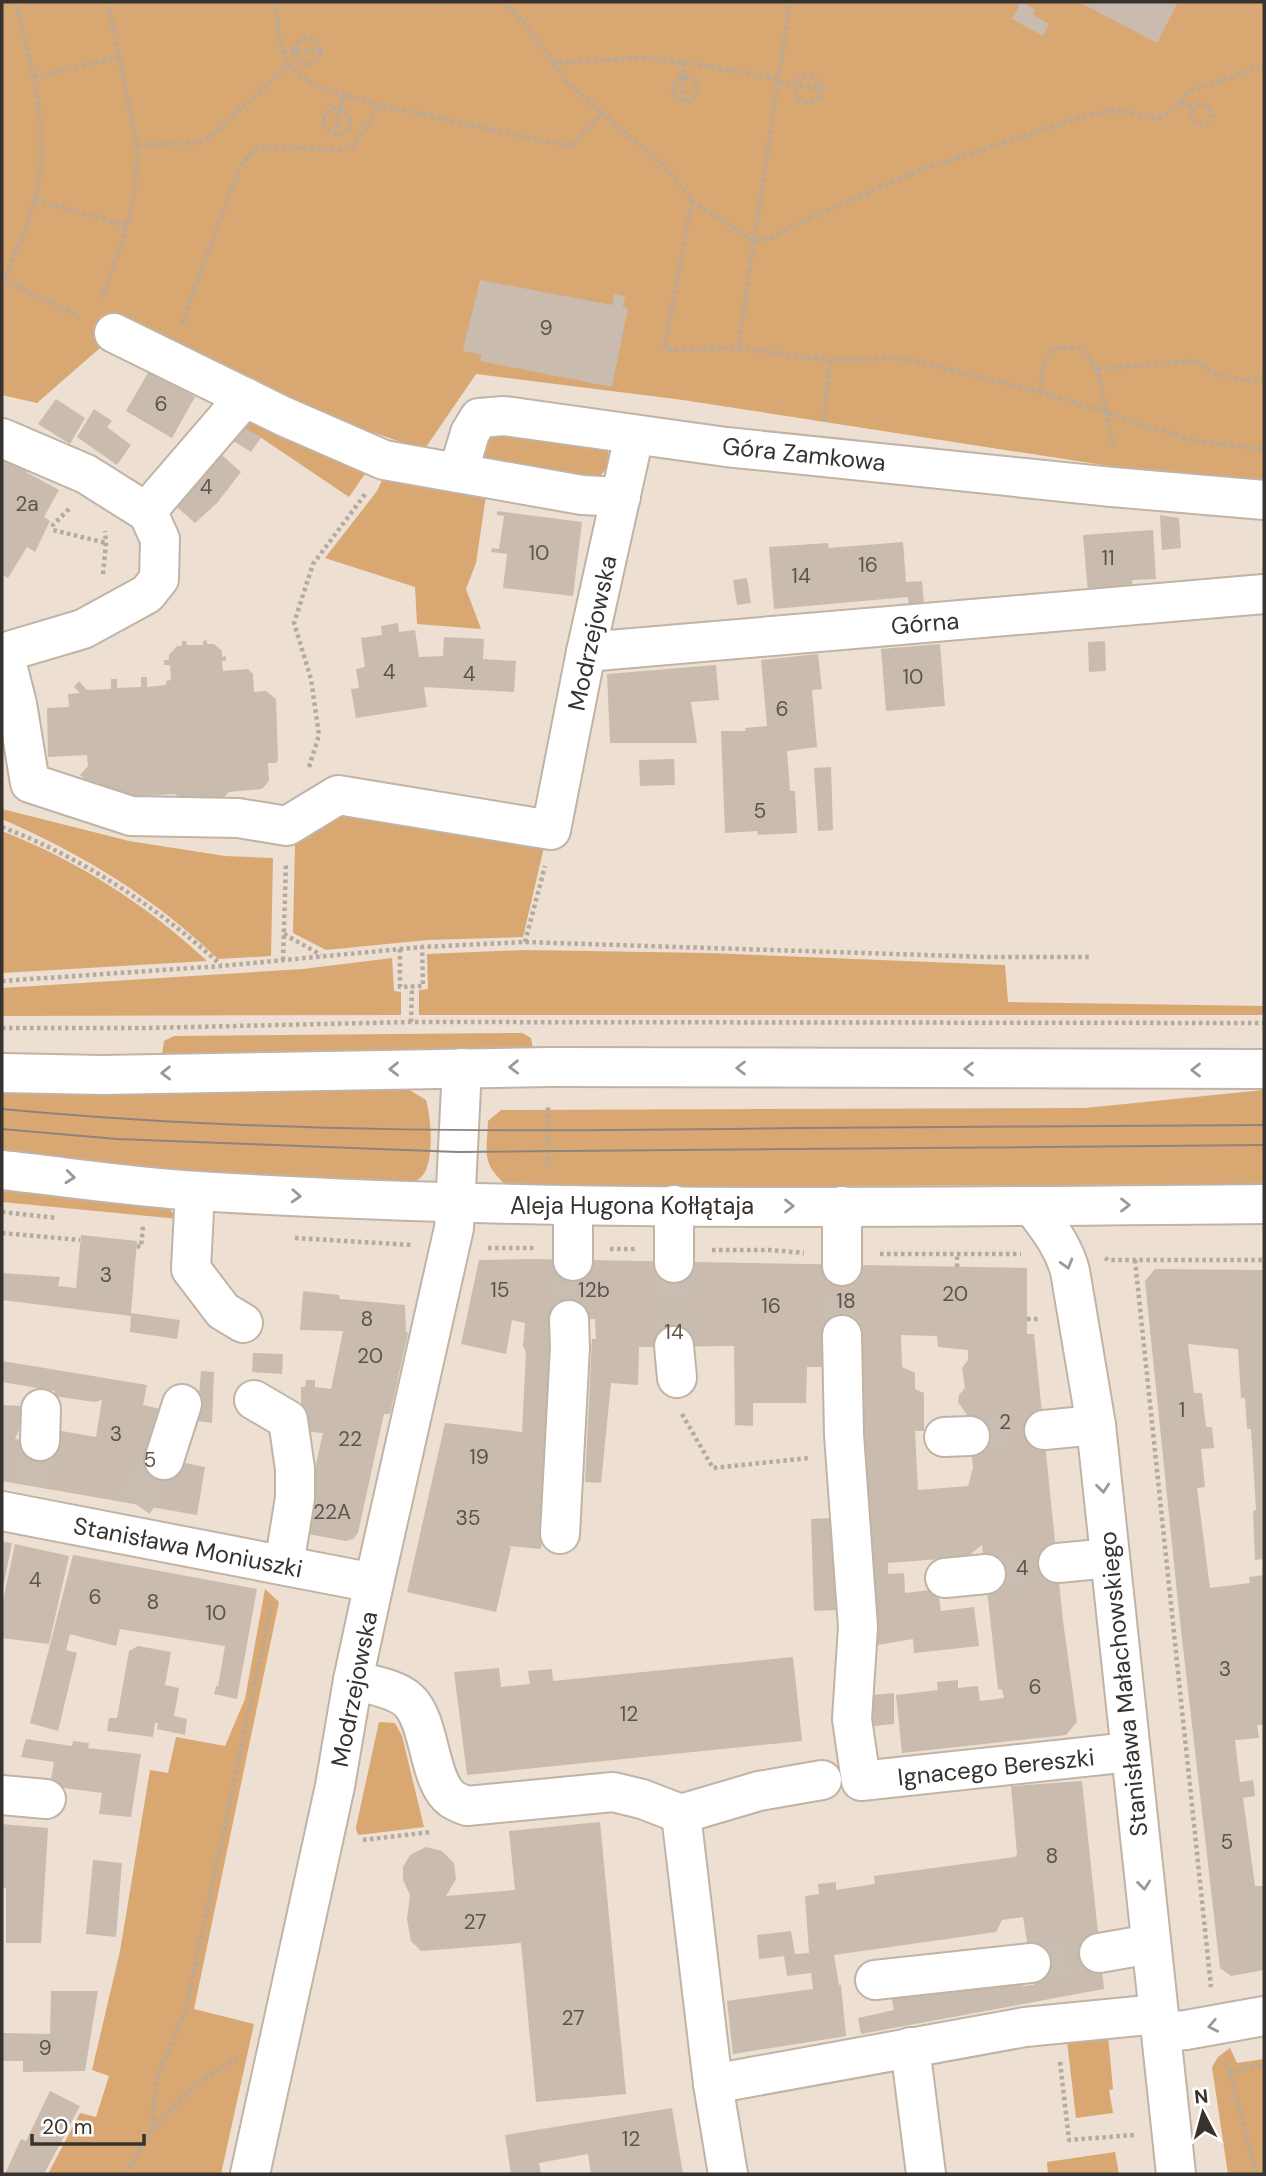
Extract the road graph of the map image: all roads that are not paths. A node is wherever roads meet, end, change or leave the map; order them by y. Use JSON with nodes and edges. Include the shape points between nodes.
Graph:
{"nodes":[{"id":1,"x":107,"y":316,"type":"road end"},
{"id":2,"x":245,"y":397,"type":"junction"},
{"id":3,"x":634,"y":436,"type":"junction"},
{"id":4,"x":2,"y":438,"type":"edge"},
{"id":5,"x":458,"y":473,"type":"junction"},
{"id":6,"x":621,"y":498,"type":"junction"},
{"id":7,"x":1264,"y":500,"type":"edge"},
{"id":8,"x":146,"y":512,"type":"junction"},
{"id":9,"x":1264,"y":594,"type":"edge"},
{"id":10,"x":3,"y":653,"type":"edge"},
{"id":11,"x":586,"y":653,"type":"junction"},
{"id":12,"x":462,"y":1068,"type":"junction"},
{"id":13,"x":1264,"y":1069,"type":"edge"},
{"id":14,"x":2,"y":1073,"type":"edge"},
{"id":15,"x":2,"y":1170,"type":"edge"},
{"id":16,"x":195,"y":1191,"type":"junction"},
{"id":17,"x":457,"y":1203,"type":"junction"},
{"id":18,"x":1264,"y":1204,"type":"edge"},
{"id":19,"x":559,"y":1205,"type":"junction"},
{"id":20,"x":674,"y":1205,"type":"junction"},
{"id":21,"x":842,"y":1206,"type":"junction"},
{"id":22,"x":1032,"y":1206,"type":"junction"},
{"id":23,"x":573,"y":1255,"type":"tunnel mouth"},
{"id":24,"x":674,"y":1256,"type":"tunnel mouth"},
{"id":25,"x":842,"y":1260,"type":"tunnel mouth"},
{"id":26,"x":569,"y":1320,"type":"tunnel mouth"},
{"id":27,"x":243,"y":1323,"type":"dead end"},
{"id":28,"x":842,"y":1335,"type":"tunnel mouth"},
{"id":29,"x":254,"y":1400,"type":"dead end"},
{"id":30,"x":182,"y":1404,"type":"dead end"},
{"id":31,"x":1096,"y":1425,"type":"junction"},
{"id":32,"x":1044,"y":1430,"type":"tunnel mouth"},
{"id":33,"x":164,"y":1460,"type":"tunnel mouth"},
{"id":34,"x":19,"y":1504,"type":"edge"},
{"id":35,"x":560,"y":1534,"type":"dead end"},
{"id":36,"x":1110,"y":1559,"type":"junction"},
{"id":37,"x":1058,"y":1563,"type":"tunnel mouth"},
{"id":38,"x":284,"y":1565,"type":"junction"},
{"id":39,"x":986,"y":1574,"type":"tunnel mouth"},
{"id":40,"x":945,"y":1578,"type":"dead end"},
{"id":41,"x":374,"y":1583,"type":"junction"},
{"id":42,"x":353,"y":1680,"type":"junction"},
{"id":43,"x":1130,"y":1752,"type":"junction"},
{"id":44,"x":822,"y":1780,"type":"dead end"},
{"id":45,"x":2,"y":1795,"type":"edge"},
{"id":46,"x":46,"y":1799,"type":"dead end"},
{"id":47,"x":681,"y":1814,"type":"junction"},
{"id":48,"x":1150,"y":1944,"type":"junction"},
{"id":49,"x":1099,"y":1952,"type":"tunnel mouth"},
{"id":50,"x":1031,"y":1963,"type":"tunnel mouth"},
{"id":51,"x":875,"y":1980,"type":"dead end"},
{"id":52,"x":1264,"y":2016,"type":"edge"},
{"id":53,"x":1159,"y":2023,"type":"junction"},
{"id":54,"x":910,"y":2047,"type":"junction"},
{"id":55,"x":713,"y":2084,"type":"junction"},
{"id":56,"x":250,"y":2174,"type":"edge"},
{"id":57,"x":728,"y":2174,"type":"edge"},
{"id":58,"x":926,"y":2174,"type":"edge"},
{"id":59,"x":1176,"y":2174,"type":"edge"}],
"edges":[{"from":1,"to":2,"type":"street","via":[[168,360]]},
{"from":2,"to":5,"type":"street","via":[[294,421],[377,473]]},
{"from":2,"to":8,"type":"street"},
{"from":3,"to":5,"type":"street","name":"Góra Zamkowa","via":[[504,416],[480,418],[470,433]]},
{"from":3,"to":6,"type":"street","name":"Modrzejowska"},
{"from":3,"to":7,"type":"street","name":"Góra Zamkowa"},
{"from":4,"to":8,"type":"street","via":[[86,474]]},
{"from":5,"to":6,"type":"street"},
{"from":6,"to":11,"type":"street","name":"Modrzejowska"},
{"from":8,"to":10,"type":"street","via":[[160,539],[159,579],[147,594],[83,629]]},
{"from":9,"to":11,"type":"street","name":"Górna"},
{"from":10,"to":11,"type":"street","name":"Modrzejowska","via":[[30,783],[131,816],[238,818],[287,826],[338,795],[548,847]]},
{"from":13,"to":12,"type":"street","one_way":true},
{"from":12,"to":14,"type":"street","one_way":true},
{"from":12,"to":17,"type":"street","name":"Modrzejowska"},
{"from":15,"to":16,"type":"street","name":"Aleja Hugona Kołłątaja","one_way":true},
{"from":16,"to":17,"type":"street","name":"Aleja Hugona Kołłątaja","one_way":true},
{"from":16,"to":27,"type":"street","via":[[191,1269],[223,1311]]},
{"from":17,"to":19,"type":"street","name":"Aleja Hugona Kołłątaja"},
{"from":17,"to":41,"type":"street","name":"Modrzejowska"},
{"from":22,"to":18,"type":"street","name":"Aleja Hugona Kołłątaja","one_way":true},
{"from":19,"to":20,"type":"street","name":"Aleja Hugona Kołłątaja"},
{"from":19,"to":23,"type":"street"},
{"from":20,"to":21,"type":"street","name":"Aleja Hugona Kołłątaja","one_way":true},
{"from":20,"to":24,"type":"street"},
{"from":21,"to":22,"type":"street","name":"Aleja Hugona Kołłątaja"},
{"from":21,"to":25,"type":"street"},
{"from":22,"to":31,"type":"street","name":"Stanisława Małachowskiego","one_way":true,"via":[[1058,1241],[1070,1271]]},
{"from":26,"to":35,"type":"street"},
{"from":28,"to":43,"type":"street","name":"Ignacego Bereszki","via":[[858,1627],[852,1719],[861,1781]]},
{"from":29,"to":38,"type":"street","via":[[288,1420],[295,1498]]},
{"from":30,"to":33,"type":"street"},
{"from":31,"to":32,"type":"street"},
{"from":31,"to":36,"type":"street","name":"Stanisława Małachowskiego","one_way":true},
{"from":34,"to":38,"type":"street","name":"Stanisława Moniuszki","via":[[130,1519]]},
{"from":36,"to":37,"type":"street"},
{"from":36,"to":43,"type":"street","name":"Stanisława Małachowskiego"},
{"from":38,"to":41,"type":"street","name":"Stanisława Moniuszki"},
{"from":39,"to":40,"type":"street"},
{"from":41,"to":42,"type":"street","name":"Modrzejowska"},
{"from":42,"to":47,"type":"street","via":[[408,1699],[417,1711],[440,1783],[451,1799],[467,1806],[613,1792]]},
{"from":42,"to":56,"type":"street","name":"Modrzejowska","via":[[335,1786]]},
{"from":43,"to":48,"type":"street","name":"Stanisława Małachowskiego","one_way":true},
{"from":44,"to":47,"type":"street","via":[[759,1791]]},
{"from":45,"to":46,"type":"street"},
{"from":47,"to":55,"type":"street"},
{"from":48,"to":49,"type":"street"},
{"from":48,"to":53,"type":"street","name":"Stanisława Małachowskiego"},
{"from":50,"to":51,"type":"street"},
{"from":52,"to":53,"type":"street","one_way":true,"via":[[1186,2030]]},
{"from":53,"to":54,"type":"street","via":[[1056,2023]]},
{"from":53,"to":59,"type":"street","name":"Stanisława Małachowskiego"},
{"from":54,"to":55,"type":"street"},
{"from":54,"to":58,"type":"street"},
{"from":55,"to":57,"type":"street"}]}
